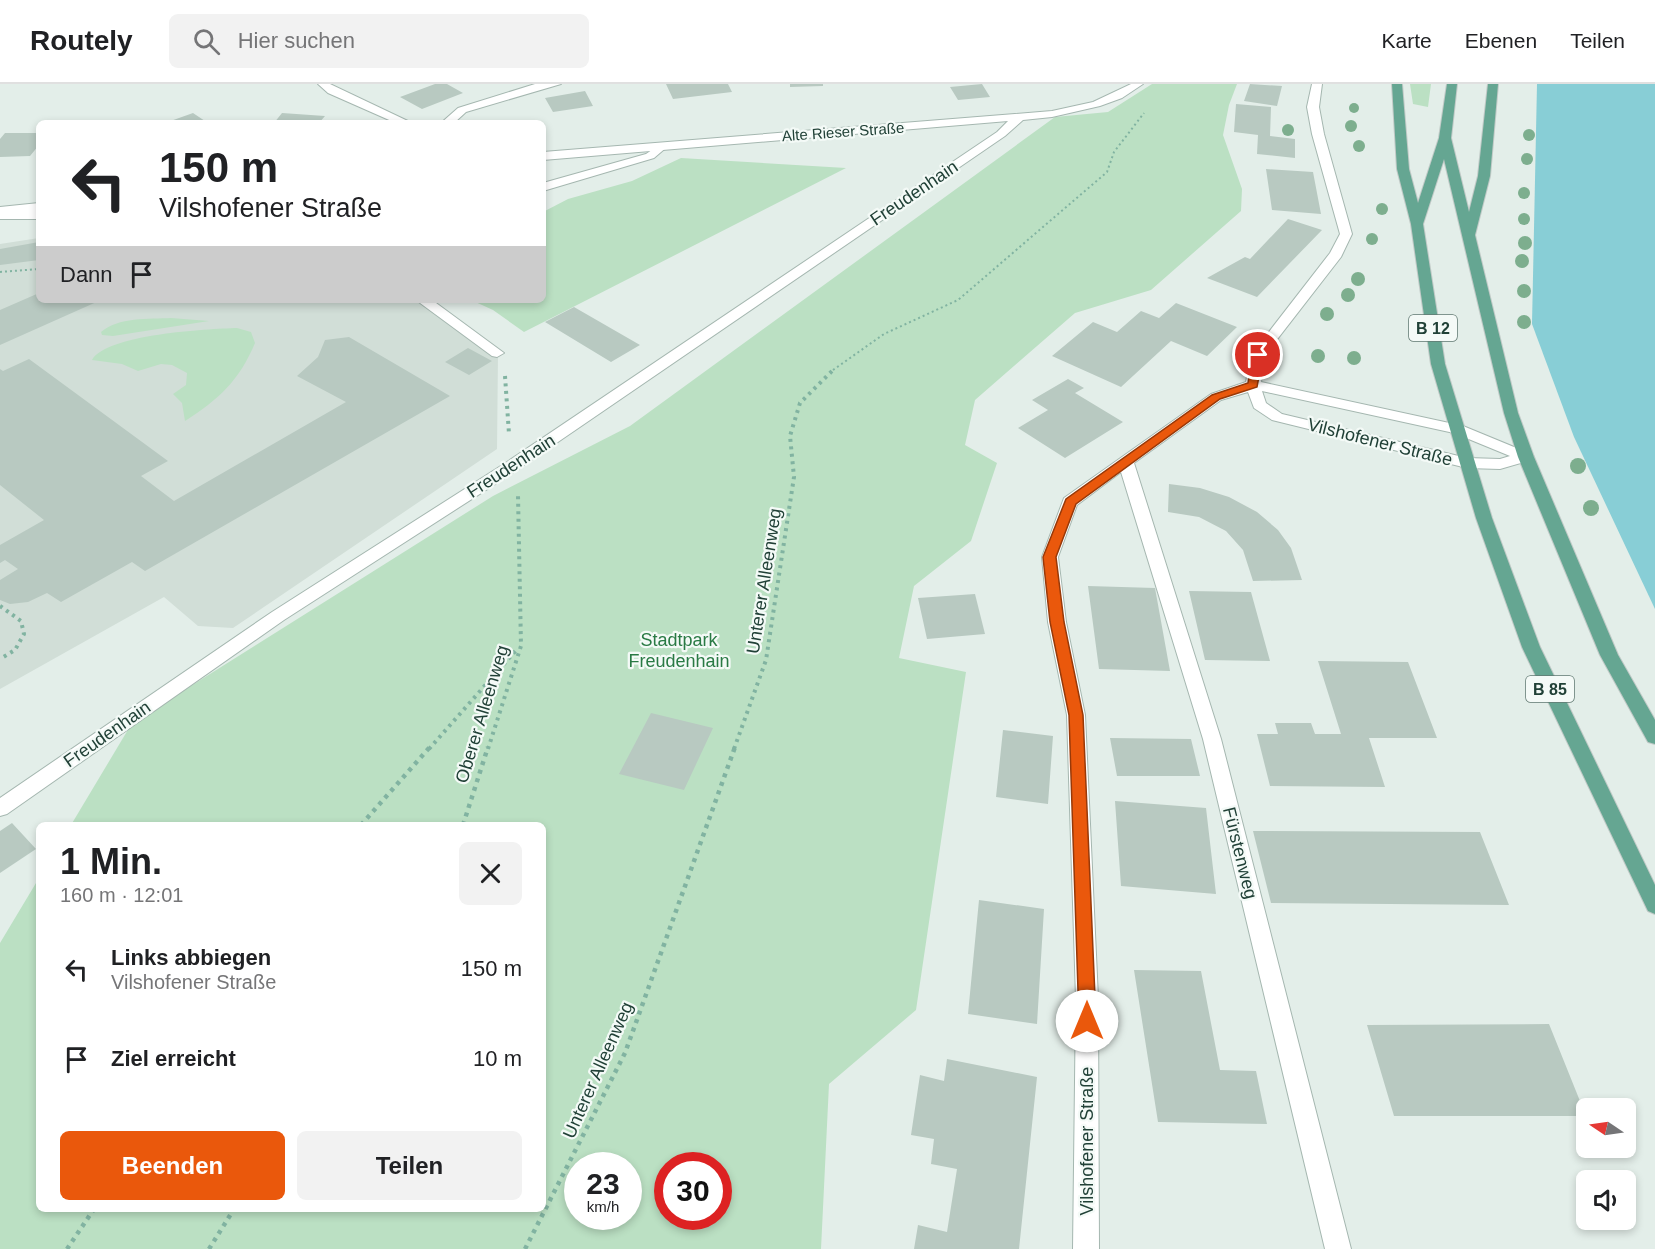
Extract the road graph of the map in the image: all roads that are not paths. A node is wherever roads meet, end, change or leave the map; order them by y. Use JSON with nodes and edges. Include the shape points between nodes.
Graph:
{"nodes":[{"id":1,"x":323,"y":84,"type":"edge"},
{"id":2,"x":556,"y":84,"type":"edge"},
{"id":3,"x":1138,"y":84,"type":"edge"},
{"id":4,"x":1317,"y":84,"type":"edge"},
{"id":5,"x":1397,"y":84,"type":"edge"},
{"id":6,"x":1452,"y":84,"type":"edge"},
{"id":7,"x":1493,"y":84,"type":"edge"},
{"id":8,"x":1019,"y":117,"type":"junction"},
{"id":9,"x":399,"y":120,"type":"edge"},
{"id":10,"x":450,"y":120,"type":"edge"},
{"id":11,"x":1445,"y":138,"type":"junction"},
{"id":12,"x":662,"y":146,"type":"junction"},
{"id":13,"x":546,"y":156,"type":"edge"},
{"id":14,"x":546,"y":186,"type":"edge"},
{"id":15,"x":36,"y":207,"type":"edge"},
{"id":16,"x":0,"y":213,"type":"edge"},
{"id":17,"x":36,"y":215,"type":"edge"},
{"id":18,"x":1417,"y":224,"type":"junction"},
{"id":19,"x":1470,"y":234,"type":"junction"},
{"id":20,"x":427,"y":303,"type":"edge"},
{"id":21,"x":497,"y":353,"type":"road end"},
{"id":22,"x":1253,"y":385,"type":"junction"},
{"id":23,"x":1458,"y":429,"type":"junction"},
{"id":24,"x":1526,"y":457,"type":"junction"},
{"id":25,"x":1126,"y":462,"type":"junction"},
{"id":26,"x":1467,"y":463,"type":"junction"},
{"id":27,"x":1655,"y":737,"type":"edge"},
{"id":28,"x":0,"y":808,"type":"edge"},
{"id":29,"x":1655,"y":905,"type":"edge"},
{"id":30,"x":1086,"y":1249,"type":"edge"},
{"id":31,"x":1338,"y":1249,"type":"edge"}],
"edges":[{"from":1,"to":9,"type":"street"},
{"from":2,"to":10,"type":"street","via":[[462,110]]},
{"from":3,"to":8,"type":"street","name":"Alte Rieser Straße","via":[[1077,110]]},
{"from":4,"to":22,"type":"street","via":[[1314,107],[1318,134],[1346,234],[1336,254],[1258,355]]},
{"from":5,"to":18,"type":"main road","number":"B 12","via":[[1403,169]]},
{"from":6,"to":11,"type":"main road","number":"B 12"},
{"from":7,"to":19,"type":"main road","number":"B 12","via":[[1484,177]]},
{"from":8,"to":12,"type":"street","name":"Alte Rieser Straße"},
{"from":8,"to":28,"type":"street","name":"Freudenhain","via":[[1001,134],[512,466],[278,616]]},
{"from":11,"to":18,"type":"main road","number":"B 12"},
{"from":11,"to":19,"type":"main road","number":"B 12"},
{"from":12,"to":13,"type":"street","name":"Alte Rieser Straße"},
{"from":12,"to":14,"type":"street","via":[[650,156]]},
{"from":15,"to":16,"type":"street"},
{"from":16,"to":17,"type":"street"},
{"from":18,"to":23,"type":"main road","number":"B 12","via":[[1438,364]]},
{"from":19,"to":24,"type":"main road","number":"B 12","via":[[1511,413]]},
{"from":20,"to":21,"type":"street"},
{"from":22,"to":23,"type":"street","name":"Vilshofener Straße"},
{"from":22,"to":25,"type":"street","name":"Vilshofener Straße","via":[[1216,397]]},
{"from":22,"to":26,"type":"street","name":"Vilshofener Straße","via":[[1259,405],[1277,417]]},
{"from":23,"to":24,"type":"street","name":"Vilshofener Straße"},
{"from":23,"to":26,"type":"main road","number":"B 12"},
{"from":24,"to":26,"type":"street","name":"Vilshofener Straße","via":[[1500,464]]},
{"from":24,"to":27,"type":"main road","via":[[1609,655]]},
{"from":25,"to":30,"type":"street","name":"Vilshofener Straße","via":[[1070,502],[1050,557],[1057,622],[1076,715],[1087,999]]},
{"from":25,"to":31,"type":"street","name":"Fürstenweg","via":[[1212,739]]},
{"from":26,"to":29,"type":"main road","number":"B 85","via":[[1531,647]]}]}
